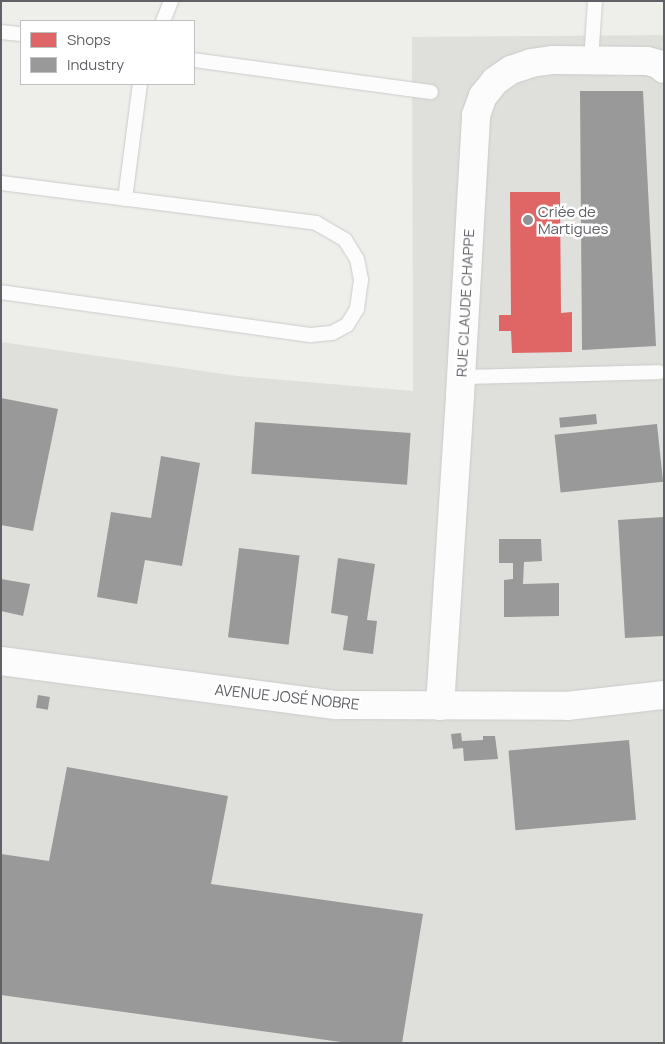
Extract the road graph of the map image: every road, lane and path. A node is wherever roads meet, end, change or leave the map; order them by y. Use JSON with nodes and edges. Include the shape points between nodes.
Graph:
{"nodes":[{"id":1,"x":171,"y":1,"type":"edge"},
{"id":2,"x":595,"y":1,"type":"edge"},
{"id":3,"x":163,"y":20,"type":"edge"},
{"id":4,"x":1,"y":32,"type":"edge"},
{"id":5,"x":20,"y":34,"type":"edge"},
{"id":6,"x":195,"y":60,"type":"edge"},
{"id":7,"x":591,"y":60,"type":"junction"},
{"id":8,"x":664,"y":69,"type":"edge"},
{"id":9,"x":140,"y":85,"type":"edge"},
{"id":10,"x":431,"y":92,"type":"dead end"},
{"id":11,"x":1,"y":183,"type":"edge"},
{"id":12,"x":125,"y":199,"type":"junction"},
{"id":13,"x":1,"y":292,"type":"edge"},
{"id":14,"x":658,"y":372,"type":"dead end"},
{"id":15,"x":461,"y":377,"type":"junction"},
{"id":16,"x":1,"y":661,"type":"edge"},
{"id":17,"x":664,"y":695,"type":"edge"},
{"id":18,"x":440,"y":706,"type":"junction"}],
"edges":[{"from":1,"to":3,"type":"lane"},
{"from":2,"to":7,"type":"lane"},
{"from":4,"to":5,"type":"lane"},
{"from":6,"to":10,"type":"lane"},
{"from":7,"to":8,"type":"street","name":"RUE CLAUDE CHAPPE","via":[[647,62]]},
{"from":7,"to":15,"type":"street","name":"RUE CLAUDE CHAPPE","via":[[531,62],[511,70],[483,96],[476,115]]},
{"from":9,"to":12,"type":"lane"},
{"from":11,"to":12,"type":"lane"},
{"from":12,"to":13,"type":"lane","via":[[316,223],[345,240],[358,259],[361,280],[357,308],[348,325],[332,332],[310,335]]},
{"from":14,"to":15,"type":"lane"},
{"from":15,"to":18,"type":"street","name":"RUE CLAUDE CHAPPE"},
{"from":16,"to":18,"type":"street","name":"AVENUE JOSÉ NOBRE","via":[[337,705]]},
{"from":17,"to":18,"type":"street","name":"AVENUE JOSÉ NOBRE","via":[[567,706]]}]}
